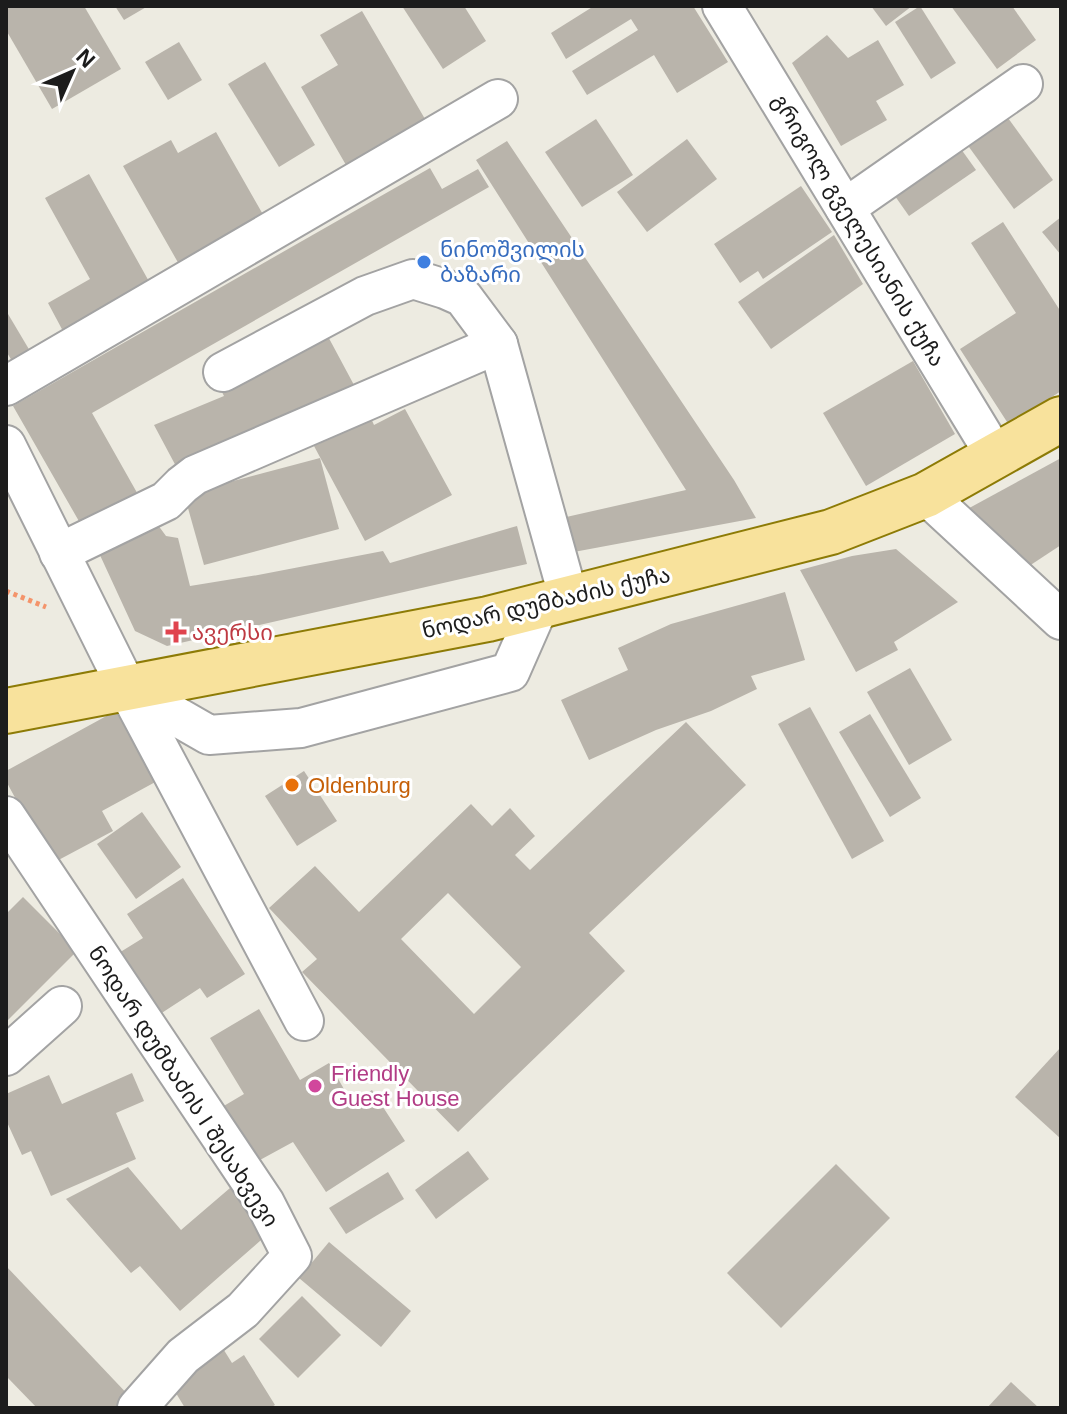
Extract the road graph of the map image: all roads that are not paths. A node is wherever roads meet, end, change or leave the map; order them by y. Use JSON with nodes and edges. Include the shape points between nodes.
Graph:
{"nodes":[{"id":1,"x":722,"y":6,"type":"edge"},
{"id":2,"x":1023,"y":84,"type":"dead end"},
{"id":3,"x":498,"y":99,"type":"dead end"},
{"id":4,"x":845,"y":208,"type":"junction"},
{"id":5,"x":498,"y":344,"type":"junction"},
{"id":6,"x":223,"y":372,"type":"dead end"},
{"id":7,"x":6,"y":386,"type":"edge"},
{"id":8,"x":1061,"y":419,"type":"edge"},
{"id":9,"x":6,"y":445,"type":"edge"},
{"id":10,"x":995,"y":455,"type":"junction"},
{"id":11,"x":926,"y":495,"type":"junction"},
{"id":12,"x":59,"y":553,"type":"junction"},
{"id":13,"x":554,"y":602,"type":"junction"},
{"id":14,"x":1061,"y":620,"type":"edge"},
{"id":15,"x":127,"y":688,"type":"junction"},
{"id":16,"x":6,"y":711,"type":"edge"},
{"id":17,"x":6,"y":816,"type":"edge"},
{"id":18,"x":62,"y":1006,"type":"dead end"},
{"id":19,"x":304,"y":1021,"type":"dead end"},
{"id":20,"x":6,"y":1056,"type":"edge"},
{"id":21,"x":137,"y":1408,"type":"edge"}],
"edges":[{"from":1,"to":4,"type":"street","name":"გრიგოლ გველესიანის ქუჩა"},
{"from":2,"to":4,"type":"street"},
{"from":3,"to":7,"type":"street"},
{"from":4,"to":10,"type":"street","name":"გრიგოლ გველესიანის ქუჩა"},
{"from":5,"to":6,"type":"street","via":[[463,297],[413,279],[365,296]]},
{"from":5,"to":12,"type":"street","via":[[195,475],[166,501]]},
{"from":5,"to":13,"type":"street"},
{"from":8,"to":10,"type":"main road","name":"ნოდარ დუმბაძის ქუჩა"},
{"from":9,"to":12,"type":"street"},
{"from":10,"to":11,"type":"main road","name":"ნოდარ დუმბაძის ქუჩა"},
{"from":11,"to":13,"type":"main road","name":"ნოდარ დუმბაძის ქუჩა","via":[[831,532]]},
{"from":11,"to":14,"type":"street"},
{"from":12,"to":15,"type":"street"},
{"from":13,"to":15,"type":"main road","name":"ნოდარ დუმბაძის ქუჩა"},
{"from":13,"to":15,"type":"street","via":[[510,672],[301,728],[209,735]]},
{"from":15,"to":16,"type":"main road","name":"ნოდარ დუმბაძის ქუჩა"},
{"from":15,"to":19,"type":"street"},
{"from":17,"to":21,"type":"street","name":"ნოდარ დუმბაძის I შესახვევი","via":[[265,1203],[292,1256],[243,1310],[183,1356]]},
{"from":18,"to":20,"type":"street"}]}
